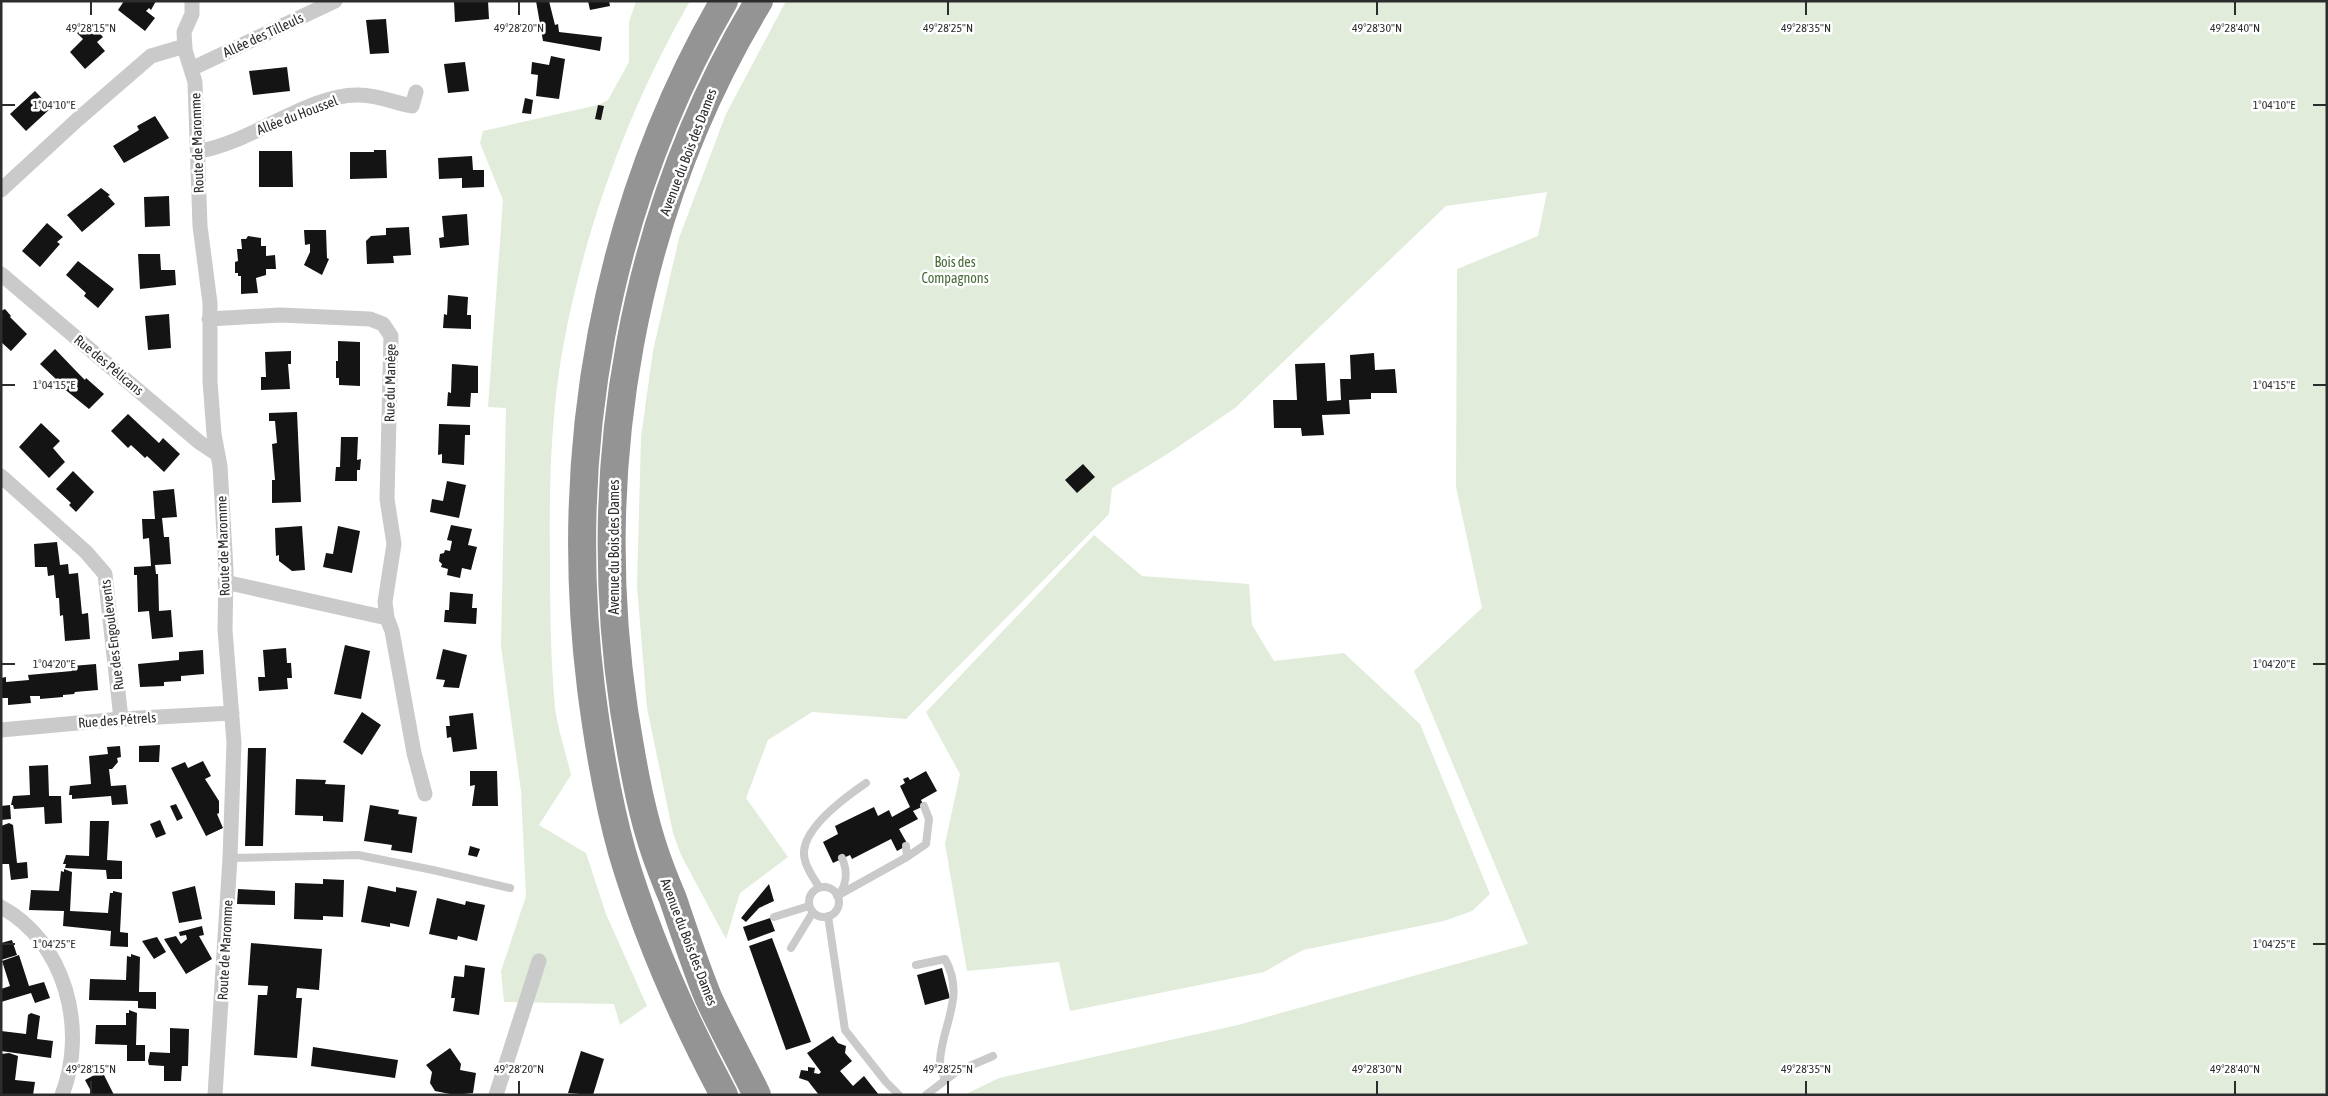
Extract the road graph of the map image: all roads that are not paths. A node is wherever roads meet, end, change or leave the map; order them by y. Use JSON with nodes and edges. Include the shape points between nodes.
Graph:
{"nodes":[{"id":1,"x":192,"y":1,"type":"edge"},
{"id":2,"x":335,"y":1,"type":"edge"},
{"id":3,"x":724,"y":1,"type":"edge"},
{"id":4,"x":759,"y":1,"type":"edge"},
{"id":5,"x":185,"y":46,"type":"junction"},
{"id":6,"x":191,"y":69,"type":"junction"},
{"id":7,"x":416,"y":92,"type":"dead end"},
{"id":8,"x":199,"y":151,"type":"junction"},
{"id":9,"x":1,"y":190,"type":"edge"},
{"id":10,"x":1,"y":274,"type":"edge"},
{"id":11,"x":209,"y":319,"type":"junction"},
{"id":12,"x":217,"y":454,"type":"junction"},
{"id":13,"x":1,"y":476,"type":"edge"},
{"id":14,"x":225,"y":582,"type":"junction"},
{"id":15,"x":387,"y":618,"type":"junction"},
{"id":16,"x":232,"y":712,"type":"junction"},
{"id":17,"x":121,"y":719,"type":"junction"},
{"id":18,"x":1,"y":730,"type":"edge"},
{"id":19,"x":866,"y":783,"type":"dead end"},
{"id":20,"x":425,"y":794,"type":"dead end"},
{"id":21,"x":924,"y":806,"type":"dead end"},
{"id":22,"x":906,"y":846,"type":"dead end"},
{"id":23,"x":230,"y":858,"type":"junction"},
{"id":24,"x":842,"y":858,"type":"dead end"},
{"id":25,"x":907,"y":858,"type":"junction"},
{"id":26,"x":819,"y":887,"type":"junction"},
{"id":27,"x":510,"y":888,"type":"dead end"},
{"id":28,"x":838,"y":896,"type":"junction"},
{"id":29,"x":1,"y":907,"type":"edge"},
{"id":30,"x":811,"y":909,"type":"junction"},
{"id":31,"x":828,"y":916,"type":"junction"},
{"id":32,"x":774,"y":917,"type":"dead end"},
{"id":33,"x":791,"y":948,"type":"dead end"},
{"id":34,"x":540,"y":961,"type":"dead end"},
{"id":35,"x":916,"y":965,"type":"dead end"},
{"id":36,"x":993,"y":1056,"type":"dead end"},
{"id":37,"x":945,"y":1080,"type":"junction"},
{"id":38,"x":62,"y":1095,"type":"edge"},
{"id":39,"x":215,"y":1095,"type":"edge"},
{"id":40,"x":496,"y":1095,"type":"edge"},
{"id":41,"x":724,"y":1095,"type":"edge"},
{"id":42,"x":757,"y":1095,"type":"edge"},
{"id":43,"x":899,"y":1095,"type":"edge"},
{"id":44,"x":926,"y":1095,"type":"edge"}],
"edges":[{"from":1,"to":5,"type":"street","name":"Route de Maromme","via":[[192,14],[184,32]]},
{"from":2,"to":6,"type":"street","name":"Allée des Tilleuls"},
{"from":3,"to":41,"type":"highway","via":[[662,127],[620,253],[594,373],[586,443],[582,528],[586,650],[606,783],[622,850],[667,980]]},
{"from":4,"to":42,"type":"highway","name":"Avenue du Bois des Dames","via":[[701,112],[672,188],[648,268],[628,354],[617,431],[611,512],[611,588],[616,654],[630,748],[651,840],[708,996]]},
{"from":5,"to":6,"type":"street","name":"Route de Maromme"},
{"from":5,"to":9,"type":"street","via":[[151,56]]},
{"from":6,"to":8,"type":"street","name":"Route de Maromme"},
{"from":7,"to":8,"type":"street","name":"Allée du Houssel","via":[[412,106],[360,95],[336,98],[226,144]]},
{"from":8,"to":11,"type":"street","name":"Route de Maromme","via":[[200,226],[208,274]]},
{"from":10,"to":12,"type":"street","name":"Rue des Pélicans"},
{"from":11,"to":12,"type":"street","name":"Route de Maromme","via":[[210,381]]},
{"from":11,"to":15,"type":"street","name":"Rue du Manège","via":[[280,314],[370,319],[383,324],[391,336],[387,499],[394,544],[385,602]]},
{"from":12,"to":14,"type":"street","name":"Route de Maromme"},
{"from":13,"to":17,"type":"street","name":"Rue des Engoulevents","via":[[92,558],[105,574]]},
{"from":14,"to":15,"type":"street"},
{"from":14,"to":16,"type":"street","name":"Route de Maromme","via":[[225,630]]},
{"from":15,"to":20,"type":"street","name":"Rue du Manège"},
{"from":16,"to":17,"type":"street","name":"Rue des Pétrels"},
{"from":16,"to":23,"type":"street","name":"Route de Maromme","via":[[234,767]]},
{"from":17,"to":18,"type":"street","name":"Rue des Pétrels"},
{"from":19,"to":26,"type":"lane","via":[[832,806],[808,840],[804,851],[806,864]]},
{"from":21,"to":25,"type":"lane","via":[[929,819],[926,844]]},
{"from":22,"to":25,"type":"lane"},
{"from":23,"to":27,"type":"lane","via":[[358,855]]},
{"from":23,"to":39,"type":"street","name":"Route de Maromme"},
{"from":24,"to":28,"type":"lane","via":[[846,874],[844,887]]},
{"from":25,"to":28,"type":"lane"},
{"from":26,"to":28,"type":"lane","via":[[828,887]]},
{"from":26,"to":30,"type":"lane","via":[[809,897]]},
{"from":28,"to":31,"type":"lane","via":[[836,910]]},
{"from":29,"to":38,"type":"street","via":[[19,917],[40,939],[61,976],[68,1000],[72,1045]]},
{"from":30,"to":31,"type":"lane","via":[[820,916]]},
{"from":30,"to":32,"type":"lane"},
{"from":30,"to":33,"type":"lane"},
{"from":31,"to":43,"type":"lane","via":[[845,1030]]},
{"from":34,"to":40,"type":"street"},
{"from":35,"to":37,"type":"lane","via":[[945,959],[949,966],[955,994],[940,1062]]},
{"from":36,"to":37,"type":"lane"},
{"from":37,"to":44,"type":"lane"}]}
